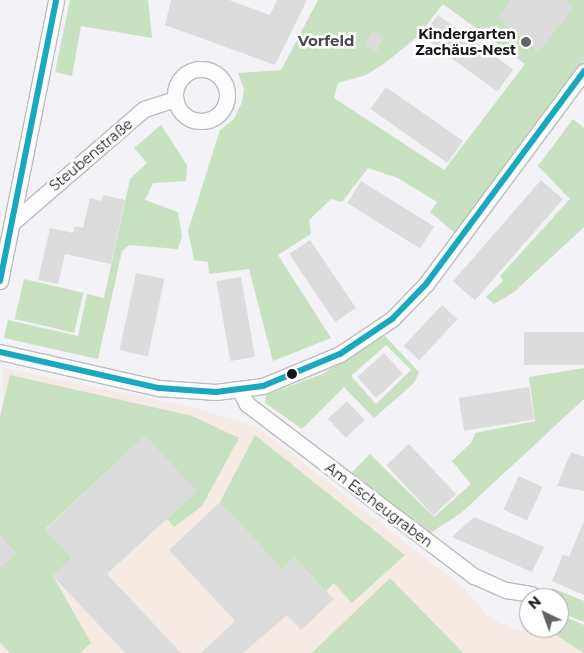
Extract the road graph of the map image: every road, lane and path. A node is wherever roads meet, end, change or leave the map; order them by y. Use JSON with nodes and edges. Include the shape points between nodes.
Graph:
{"nodes":[{"id":1,"x":56,"y":0,"type":"edge"},
{"id":2,"x":584,"y":71,"type":"edge"},
{"id":3,"x":175,"y":99,"type":"dead end"},
{"id":4,"x":13,"y":222,"type":"junction"},
{"id":5,"x":0,"y":281,"type":"edge"},
{"id":6,"x":0,"y":352,"type":"edge"},
{"id":7,"x":240,"y":391,"type":"junction"},
{"id":8,"x":519,"y":592,"type":"edge"}],
"edges":[{"from":1,"to":4,"type":"street"},
{"from":2,"to":7,"type":"street","via":[[438,271],[392,319],[340,354],[291,377]]},
{"from":3,"to":4,"type":"street","name":"Steubenstraße","via":[[144,109]]},
{"from":4,"to":5,"type":"street"},
{"from":6,"to":7,"type":"street","via":[[159,388]]},
{"from":7,"to":8,"type":"street","name":"Am Escheugraben","via":[[247,404],[474,576]]}]}
